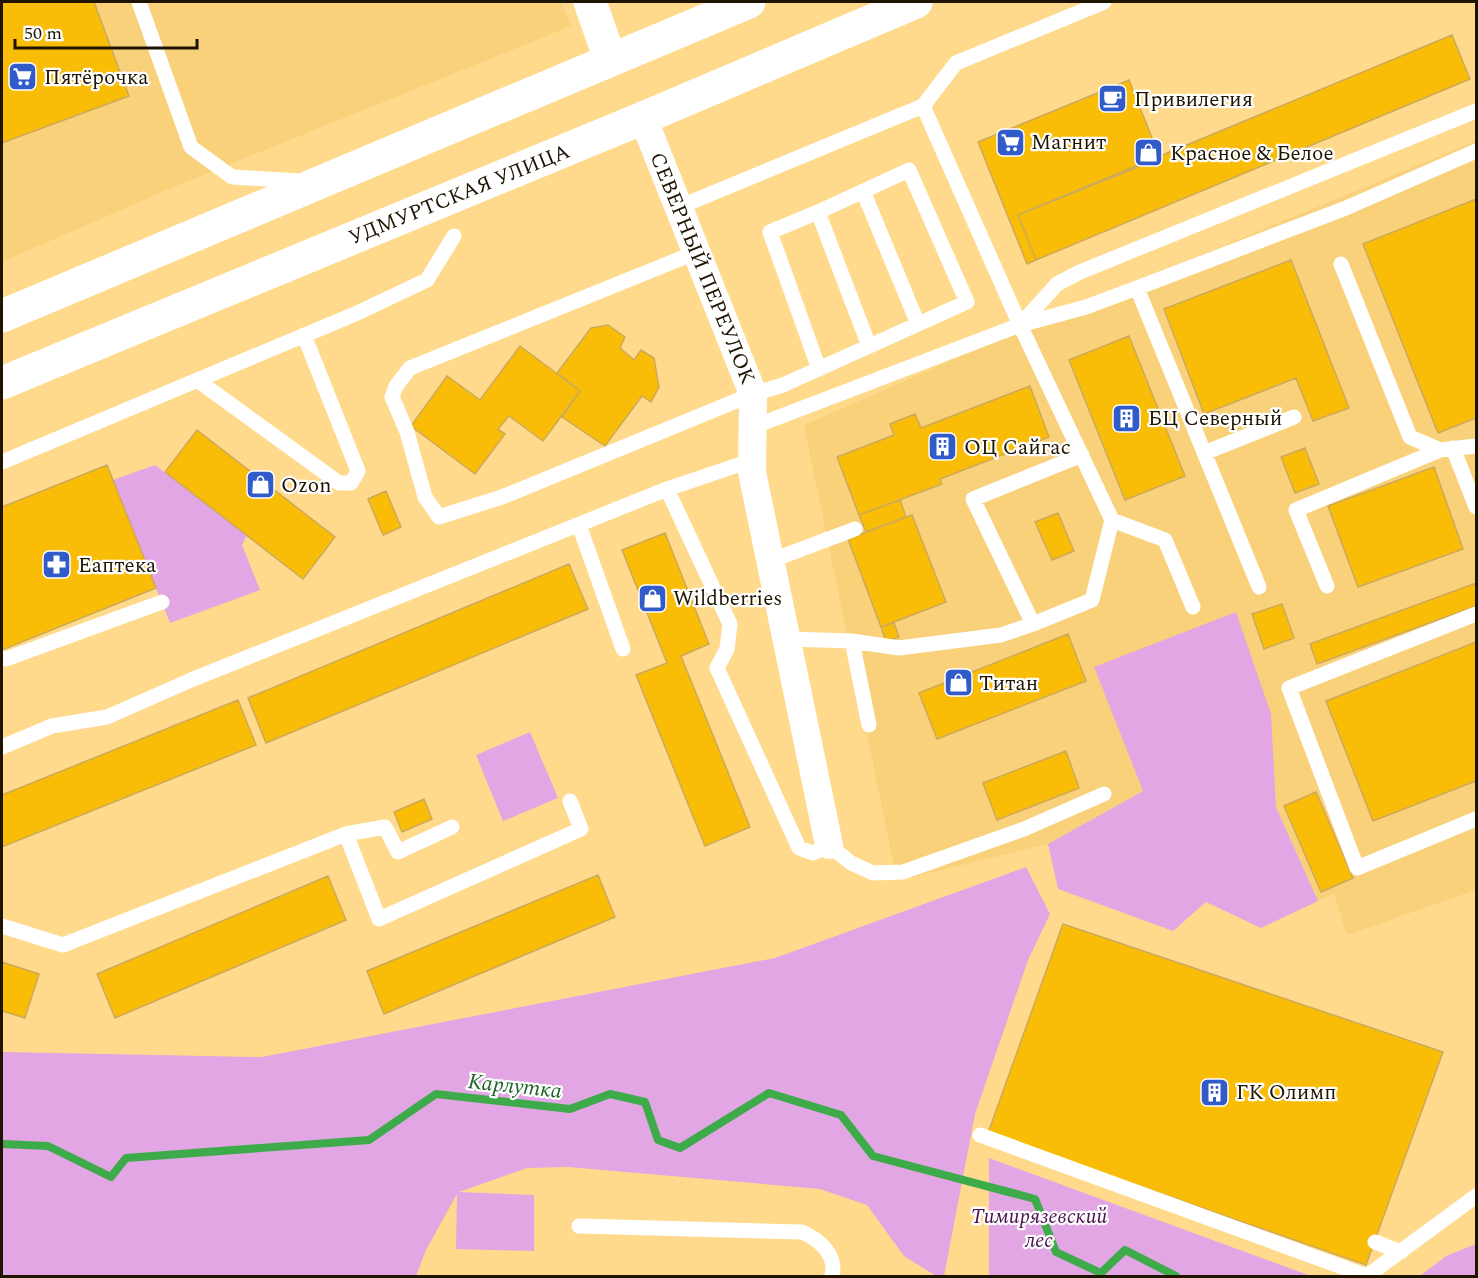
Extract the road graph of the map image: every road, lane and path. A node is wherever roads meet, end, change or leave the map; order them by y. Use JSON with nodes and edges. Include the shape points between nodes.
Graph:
{"nodes":[{"id":1,"x":139,"y":2,"type":"edge"},
{"id":2,"x":590,"y":2,"type":"edge"},
{"id":3,"x":749,"y":2,"type":"edge"},
{"id":4,"x":916,"y":2,"type":"edge"},
{"id":5,"x":1104,"y":2,"type":"edge"},
{"id":6,"x":610,"y":59,"type":"junction"},
{"id":7,"x":923,"y":106,"type":"junction"},
{"id":8,"x":1476,"y":111,"type":"edge"},
{"id":9,"x":643,"y":118,"type":"junction"},
{"id":10,"x":1476,"y":151,"type":"edge"},
{"id":11,"x":319,"y":182,"type":"junction"},
{"id":12,"x":863,"y":191,"type":"junction"},
{"id":13,"x":679,"y":207,"type":"junction"},
{"id":14,"x":818,"y":212,"type":"junction"},
{"id":15,"x":454,"y":236,"type":"dead end"},
{"id":16,"x":697,"y":252,"type":"junction"},
{"id":17,"x":1341,"y":264,"type":"dead end"},
{"id":18,"x":1137,"y":288,"type":"junction"},
{"id":19,"x":2,"y":316,"type":"edge"},
{"id":20,"x":918,"y":324,"type":"junction"},
{"id":21,"x":1020,"y":324,"type":"junction"},
{"id":22,"x":304,"y":335,"type":"junction"},
{"id":23,"x":869,"y":346,"type":"junction"},
{"id":24,"x":819,"y":369,"type":"junction"},
{"id":25,"x":197,"y":380,"type":"junction"},
{"id":26,"x":2,"y":383,"type":"edge"},
{"id":27,"x":753,"y":394,"type":"junction"},
{"id":28,"x":1294,"y":417,"type":"dead end"},
{"id":29,"x":753,"y":427,"type":"junction"},
{"id":30,"x":1476,"y":446,"type":"edge"},
{"id":31,"x":1446,"y":449,"type":"junction"},
{"id":32,"x":1204,"y":453,"type":"junction"},
{"id":33,"x":1082,"y":455,"type":"junction"},
{"id":34,"x":753,"y":460,"type":"junction"},
{"id":35,"x":2,"y":462,"type":"edge"},
{"id":36,"x":667,"y":489,"type":"junction"},
{"id":37,"x":1476,"y":507,"type":"edge"},
{"id":38,"x":1112,"y":520,"type":"junction"},
{"id":39,"x":579,"y":525,"type":"junction"},
{"id":40,"x":855,"y":529,"type":"dead end"},
{"id":41,"x":770,"y":561,"type":"junction"},
{"id":42,"x":1327,"y":586,"type":"dead end"},
{"id":43,"x":1259,"y":587,"type":"dead end"},
{"id":44,"x":162,"y":602,"type":"dead end"},
{"id":45,"x":1193,"y":607,"type":"dead end"},
{"id":46,"x":1476,"y":614,"type":"edge"},
{"id":47,"x":1033,"y":624,"type":"junction"},
{"id":48,"x":788,"y":639,"type":"junction"},
{"id":49,"x":852,"y":640,"type":"junction"},
{"id":50,"x":623,"y":649,"type":"dead end"},
{"id":51,"x":2,"y":658,"type":"edge"},
{"id":52,"x":869,"y":725,"type":"dead end"},
{"id":53,"x":2,"y":747,"type":"edge"},
{"id":54,"x":1104,"y":794,"type":"dead end"},
{"id":55,"x":570,"y":801,"type":"dead end"},
{"id":56,"x":1476,"y":819,"type":"edge"},
{"id":57,"x":452,"y":827,"type":"dead end"},
{"id":58,"x":346,"y":834,"type":"junction"},
{"id":59,"x":829,"y":845,"type":"junction"},
{"id":60,"x":2,"y":926,"type":"edge"},
{"id":61,"x":980,"y":1135,"type":"dead end"},
{"id":62,"x":1476,"y":1196,"type":"edge"},
{"id":63,"x":579,"y":1226,"type":"dead end"},
{"id":64,"x":1375,"y":1242,"type":"dead end"},
{"id":65,"x":1401,"y":1252,"type":"junction"},
{"id":66,"x":832,"y":1276,"type":"edge"}],
"edges":[{"from":1,"to":11,"type":"lane","via":[[191,147],[232,177]]},
{"from":2,"to":6,"type":"main road"},
{"from":3,"to":6,"type":"main road"},
{"from":4,"to":9,"type":"main road","name":"УДМУРТСКАЯ УЛИЦА"},
{"from":5,"to":7,"type":"lane","via":[[956,63]]},
{"from":6,"to":11,"type":"main road"},
{"from":7,"to":13,"type":"lane"},
{"from":7,"to":21,"type":"lane"},
{"from":8,"to":21,"type":"lane","via":[[1080,272],[1057,284]]},
{"from":9,"to":13,"type":"street","name":"СЕВЕРНЫЙ ПЕРЕУЛОК"},
{"from":9,"to":26,"type":"main road","name":"УДМУРТСКАЯ УЛИЦА"},
{"from":10,"to":18,"type":"lane","via":[[1346,208]]},
{"from":11,"to":19,"type":"main road"},
{"from":12,"to":14,"type":"lane"},
{"from":12,"to":20,"type":"lane"},
{"from":12,"to":20,"type":"lane","via":[[909,170],[967,302]]},
{"from":13,"to":16,"type":"street","name":"СЕВЕРНЫЙ ПЕРЕУЛОК"},
{"from":14,"to":23,"type":"lane"},
{"from":14,"to":24,"type":"lane","via":[[770,232]]},
{"from":15,"to":22,"type":"lane","via":[[427,280]]},
{"from":16,"to":27,"type":"street","name":"СЕВЕРНЫЙ ПЕРЕУЛОК"},
{"from":16,"to":27,"type":"lane","via":[[410,368],[392,397],[407,432],[425,497],[439,517],[502,497]]},
{"from":17,"to":31,"type":"lane","via":[[1410,436]]},
{"from":18,"to":21,"type":"lane","via":[[1086,307]]},
{"from":18,"to":32,"type":"lane"},
{"from":20,"to":23,"type":"lane"},
{"from":21,"to":29,"type":"lane"},
{"from":21,"to":33,"type":"lane"},
{"from":22,"to":25,"type":"lane"},
{"from":22,"to":25,"type":"lane","via":[[358,471],[351,483],[339,483]]},
{"from":23,"to":24,"type":"lane"},
{"from":24,"to":27,"type":"lane"},
{"from":25,"to":35,"type":"lane"},
{"from":27,"to":29,"type":"street","name":"СЕВЕРНЫЙ ПЕРЕУЛОК"},
{"from":28,"to":32,"type":"lane"},
{"from":29,"to":34,"type":"street","name":"СЕВЕРНЫЙ ПЕРЕУЛОК"},
{"from":30,"to":31,"type":"lane"},
{"from":31,"to":37,"type":"lane"},
{"from":31,"to":42,"type":"lane","via":[[1296,510]]},
{"from":32,"to":43,"type":"lane"},
{"from":33,"to":38,"type":"lane"},
{"from":33,"to":47,"type":"lane","via":[[973,499]]},
{"from":34,"to":36,"type":"lane"},
{"from":34,"to":41,"type":"street","name":"СЕВЕРНЫЙ ПЕРЕУЛОК"},
{"from":36,"to":39,"type":"lane"},
{"from":36,"to":59,"type":"lane","via":[[730,624],[727,649],[717,668],[800,848],[813,853]]},
{"from":38,"to":45,"type":"lane","via":[[1165,540]]},
{"from":38,"to":47,"type":"lane","via":[[1092,600]]},
{"from":39,"to":50,"type":"lane"},
{"from":39,"to":53,"type":"lane","via":[[202,675],[107,717],[52,726]]},
{"from":40,"to":41,"type":"lane"},
{"from":41,"to":48,"type":"street","name":"СЕВЕРНЫЙ ПЕРЕУЛОК"},
{"from":44,"to":51,"type":"lane"},
{"from":46,"to":56,"type":"lane","via":[[1289,688],[1357,868]]},
{"from":47,"to":49,"type":"lane","via":[[1001,635],[900,648]]},
{"from":48,"to":49,"type":"lane"},
{"from":48,"to":59,"type":"street","name":"СЕВЕРНЫЙ ПЕРЕУЛОК"},
{"from":49,"to":52,"type":"lane"},
{"from":54,"to":59,"type":"lane","via":[[1024,829],[903,872],[873,873],[851,864]]},
{"from":55,"to":58,"type":"lane","via":[[581,829],[379,919]]},
{"from":57,"to":58,"type":"lane","via":[[398,852],[386,827]]},
{"from":58,"to":60,"type":"lane","via":[[63,945]]},
{"from":61,"to":65,"type":"lane","via":[[1367,1276]]},
{"from":62,"to":65,"type":"lane"},
{"from":63,"to":66,"type":"lane","via":[[802,1232],[831,1255]]},
{"from":64,"to":65,"type":"lane"}]}
